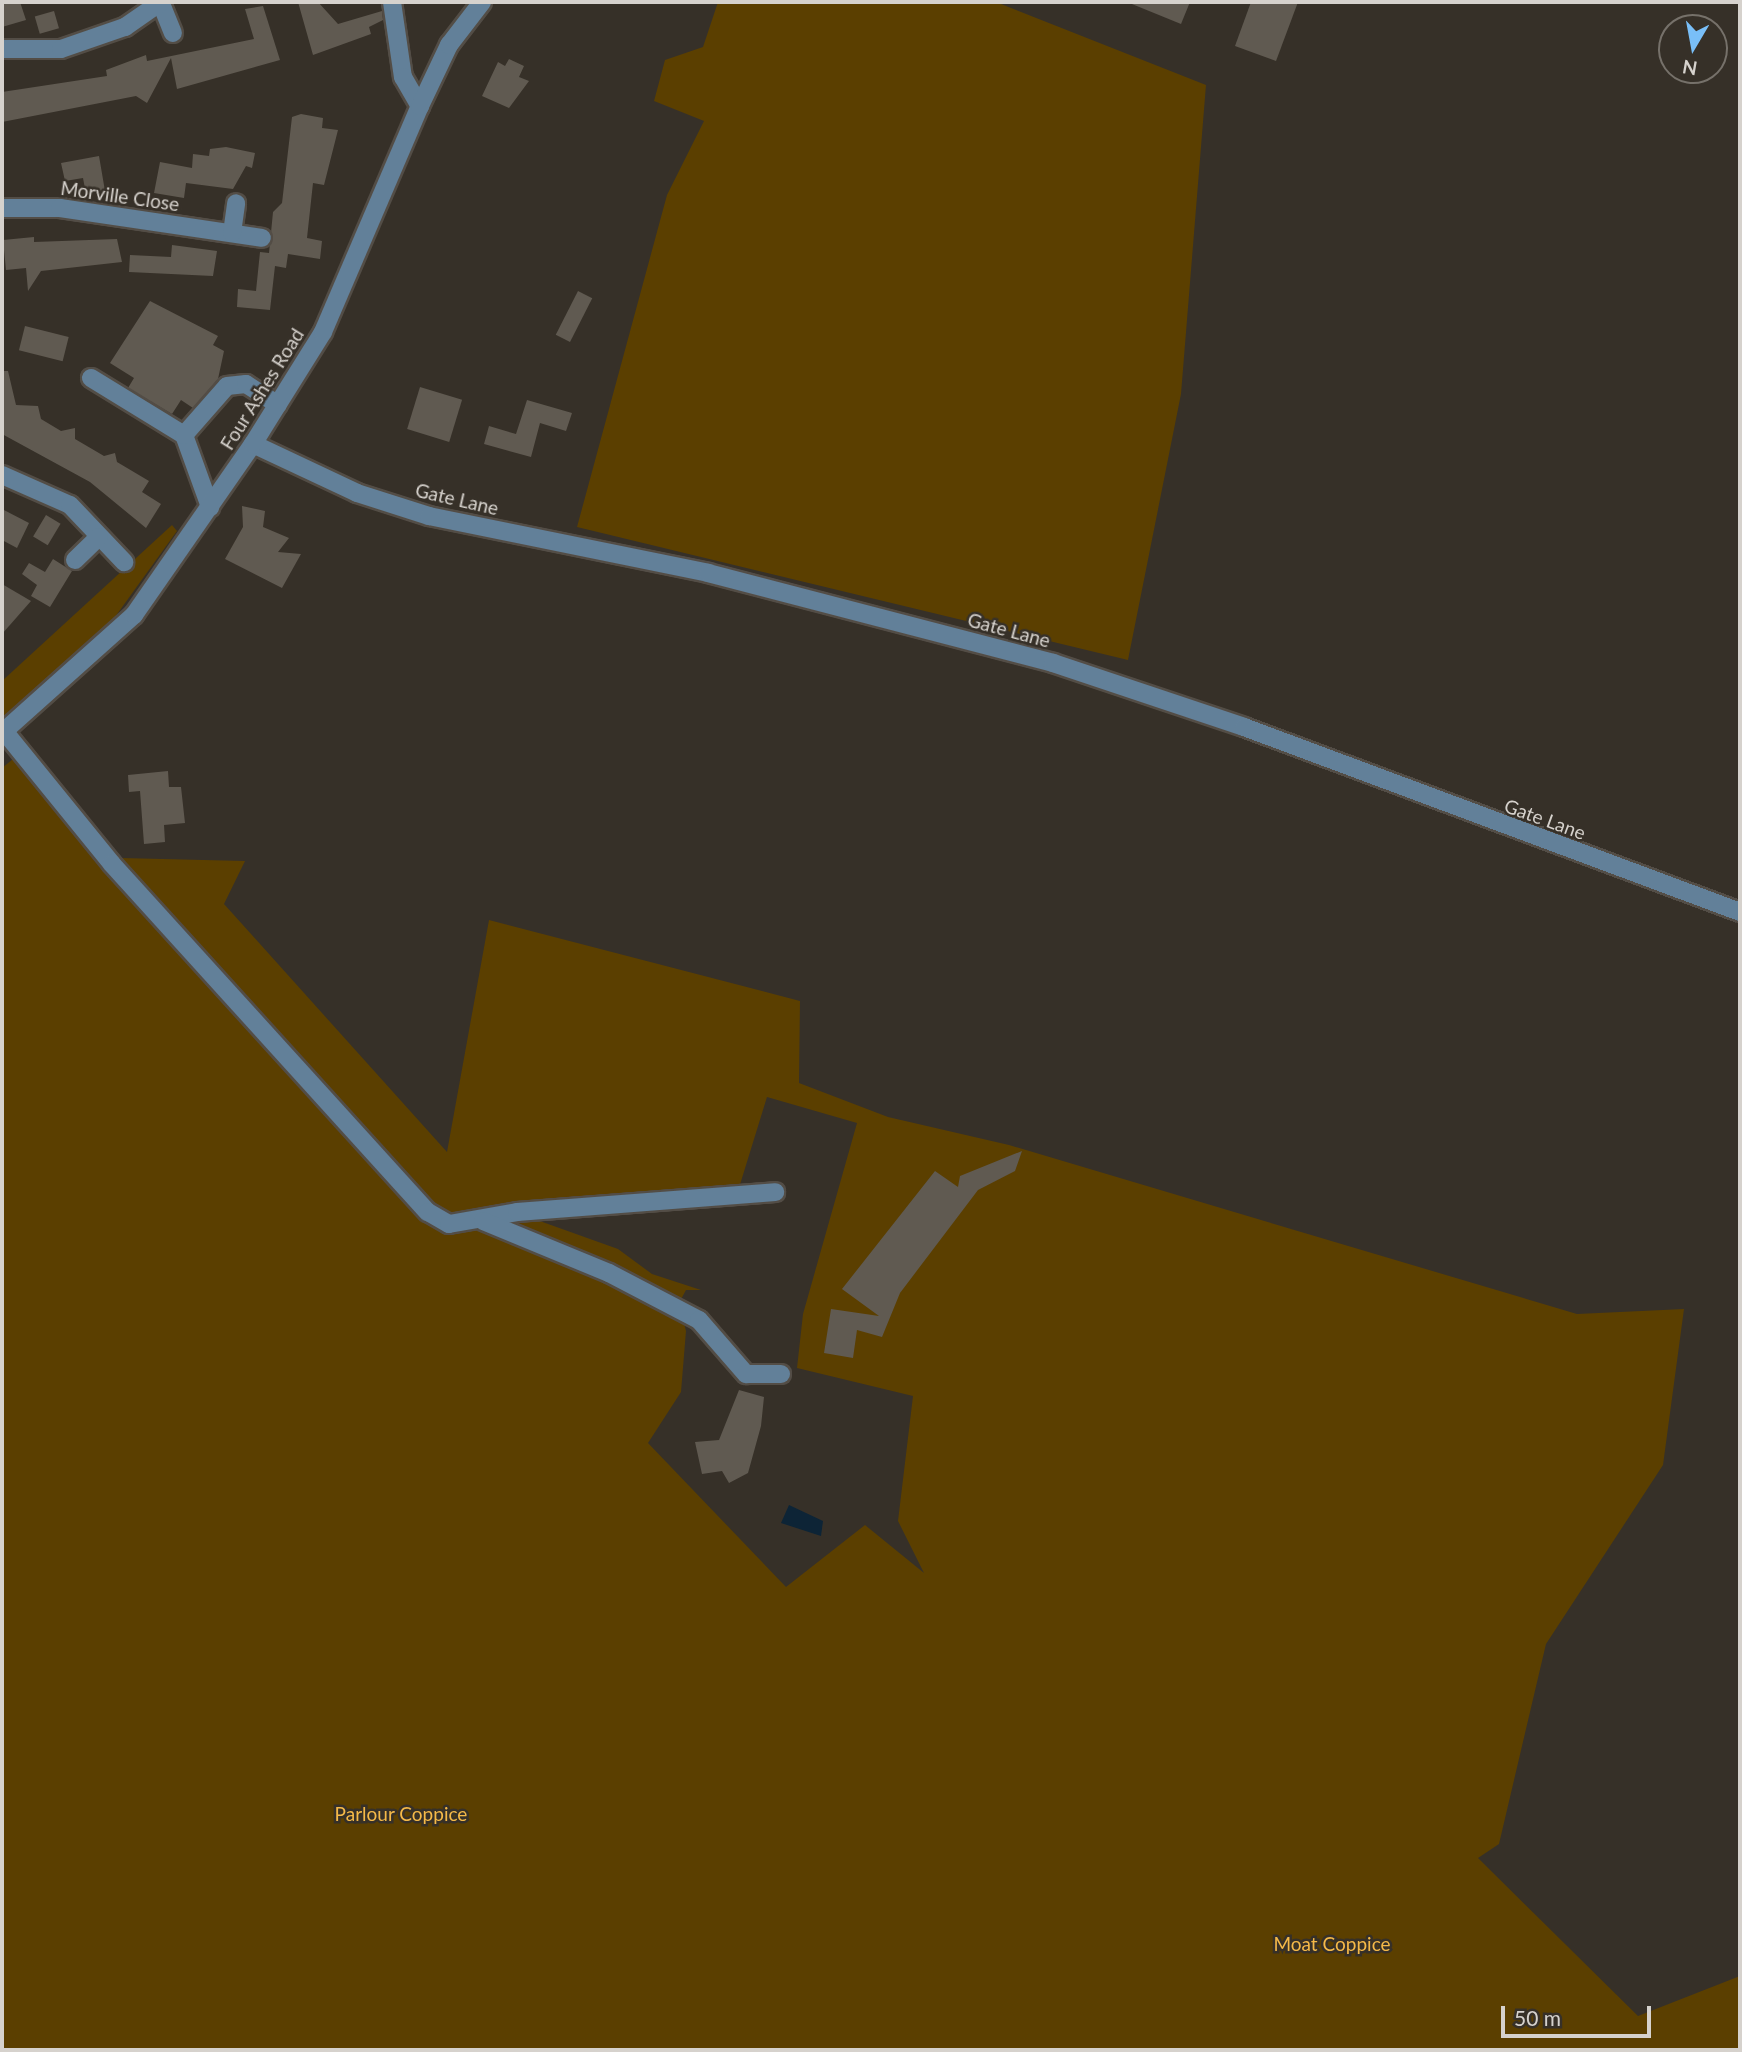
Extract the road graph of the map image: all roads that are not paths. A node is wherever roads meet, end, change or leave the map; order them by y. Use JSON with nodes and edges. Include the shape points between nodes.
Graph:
{"nodes":[{"id":1,"x":392,"y":2,"type":"edge"},
{"id":2,"x":482,"y":2,"type":"edge"},
{"id":3,"x":161,"y":4,"type":"edge"},
{"id":4,"x":173,"y":33,"type":"dead end"},
{"id":5,"x":2,"y":48,"type":"edge"},
{"id":6,"x":420,"y":106,"type":"junction"},
{"id":7,"x":236,"y":203,"type":"dead end"},
{"id":8,"x":2,"y":208,"type":"edge"},
{"id":9,"x":232,"y":233,"type":"junction"},
{"id":10,"x":262,"y":238,"type":"dead end"},
{"id":11,"x":91,"y":378,"type":"dead end"},
{"id":12,"x":278,"y":405,"type":"junction"},
{"id":13,"x":184,"y":435,"type":"junction"},
{"id":14,"x":253,"y":444,"type":"junction"},
{"id":15,"x":2,"y":475,"type":"edge"},
{"id":16,"x":211,"y":507,"type":"junction"},
{"id":17,"x":99,"y":537,"type":"junction"},
{"id":18,"x":75,"y":560,"type":"dead end"},
{"id":19,"x":124,"y":562,"type":"dead end"},
{"id":20,"x":3,"y":732,"type":"edge"},
{"id":21,"x":1740,"y":912,"type":"edge"},
{"id":22,"x":775,"y":1192,"type":"dead end"},
{"id":23,"x":483,"y":1221,"type":"junction"},
{"id":24,"x":781,"y":1374,"type":"dead end"}],
"edges":[{"from":1,"to":6,"type":"street","via":[[403,77]]},
{"from":2,"to":6,"type":"street","name":"Four Ashes Road","via":[[449,45]]},
{"from":3,"to":4,"type":"street"},
{"from":3,"to":5,"type":"street","via":[[61,49]]},
{"from":6,"to":12,"type":"street","name":"Four Ashes Road","via":[[348,280]]},
{"from":7,"to":9,"type":"street"},
{"from":8,"to":9,"type":"street","name":"Morville Close","via":[[60,208]]},
{"from":9,"to":10,"type":"street","name":"Morville Close"},
{"from":11,"to":13,"type":"street"},
{"from":12,"to":13,"type":"street","via":[[246,384],[227,386]]},
{"from":12,"to":14,"type":"street","name":"Four Ashes Road"},
{"from":13,"to":16,"type":"street","via":[[195,480]]},
{"from":14,"to":16,"type":"street","name":"Four Ashes Road"},
{"from":14,"to":21,"type":"street","name":"Gate Lane","via":[[357,493],[429,516],[708,573],[1053,663],[1244,727]]},
{"from":15,"to":17,"type":"street","via":[[70,505]]},
{"from":16,"to":20,"type":"street","name":"Four Ashes Road","via":[[134,615]]},
{"from":17,"to":18,"type":"street"},
{"from":17,"to":19,"type":"street"},
{"from":20,"to":23,"type":"street","via":[[112,864],[428,1212],[449,1224]]},
{"from":22,"to":23,"type":"street","via":[[517,1212]]},
{"from":23,"to":24,"type":"street","via":[[610,1273],[699,1320],[746,1374]]}]}
